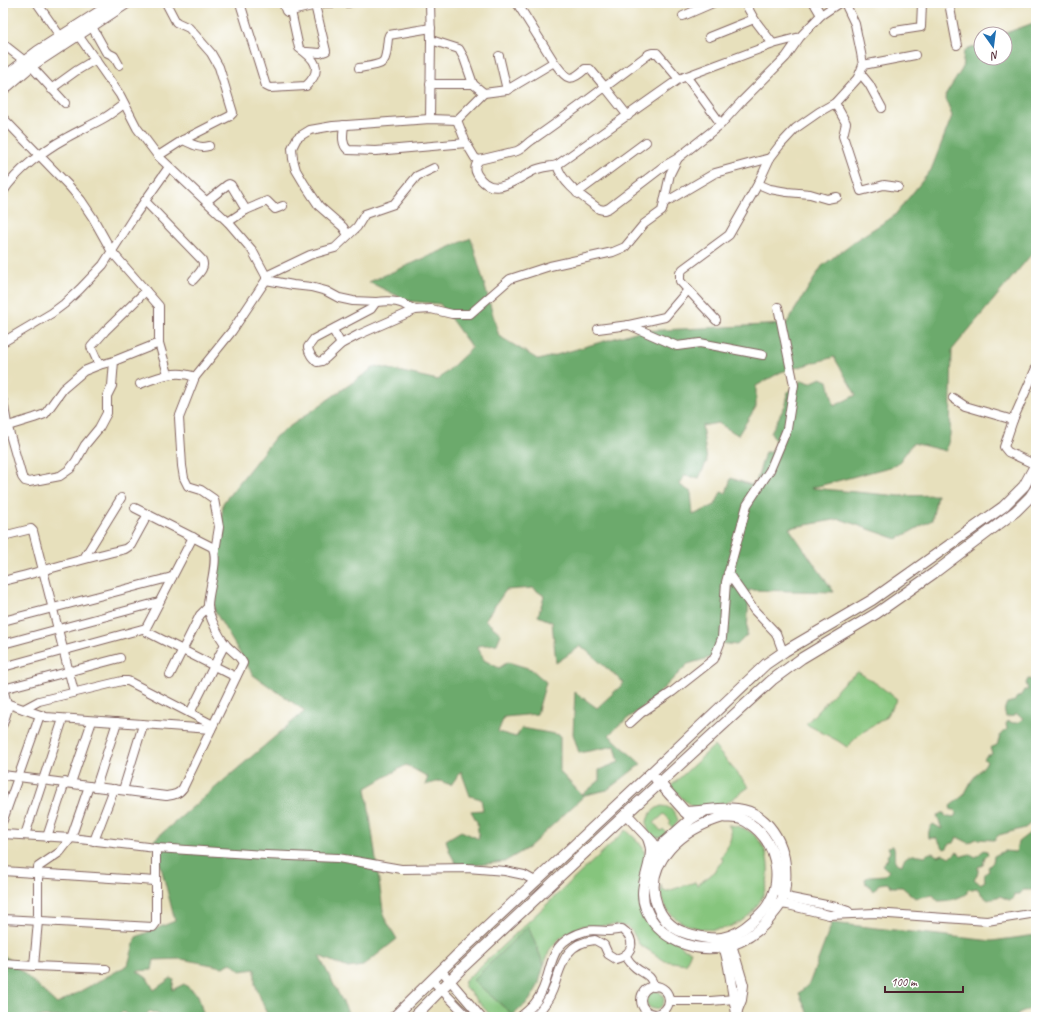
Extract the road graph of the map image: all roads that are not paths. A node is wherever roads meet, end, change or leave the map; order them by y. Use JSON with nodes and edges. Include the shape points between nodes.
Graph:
{"nodes":[{"id":1,"x":37,"y":3,"type":"edge"},
{"id":2,"x":113,"y":3,"type":"edge"},
{"id":3,"x":127,"y":3,"type":"edge"},
{"id":4,"x":166,"y":3,"type":"edge"},
{"id":5,"x":240,"y":3,"type":"edge"},
{"id":6,"x":283,"y":3,"type":"edge"},
{"id":7,"x":349,"y":3,"type":"edge"},
{"id":8,"x":430,"y":3,"type":"edge"},
{"id":9,"x":517,"y":3,"type":"edge"},
{"id":10,"x":713,"y":3,"type":"edge"},
{"id":11,"x":745,"y":3,"type":"edge"},
{"id":12,"x":814,"y":3,"type":"edge"},
{"id":13,"x":839,"y":3,"type":"edge"},
{"id":14,"x":845,"y":3,"type":"edge"},
{"id":15,"x":922,"y":3,"type":"edge"},
{"id":16,"x":950,"y":3,"type":"edge"},
{"id":17,"x":315,"y":5,"type":"junction"},
{"id":18,"x":295,"y":8,"type":"edge"},
{"id":19,"x":821,"y":15,"type":"junction"},
{"id":20,"x":684,"y":16,"type":"dead end"},
{"id":21,"x":754,"y":19,"type":"junction"},
{"id":22,"x":91,"y":25,"type":"junction"},
{"id":23,"x":431,"y":28,"type":"junction"},
{"id":24,"x":896,"y":31,"type":"dead end"},
{"id":25,"x":78,"y":34,"type":"junction"},
{"id":26,"x":60,"y":36,"type":"junction"},
{"id":27,"x":709,"y":37,"type":"dead end"},
{"id":28,"x":800,"y":37,"type":"junction"},
{"id":29,"x":432,"y":40,"type":"junction"},
{"id":30,"x":3,"y":44,"type":"edge"},
{"id":31,"x":773,"y":44,"type":"junction"},
{"id":32,"x":957,"y":44,"type":"dead end"},
{"id":33,"x":307,"y":52,"type":"junction"},
{"id":34,"x":915,"y":55,"type":"dead end"},
{"id":35,"x":499,"y":56,"type":"dead end"},
{"id":36,"x":96,"y":59,"type":"junction"},
{"id":37,"x":554,"y":62,"type":"junction"},
{"id":38,"x":28,"y":63,"type":"junction"},
{"id":39,"x":119,"y":65,"type":"dead end"},
{"id":40,"x":863,"y":65,"type":"junction"},
{"id":41,"x":360,"y":68,"type":"dead end"},
{"id":42,"x":860,"y":73,"type":"junction"},
{"id":43,"x":683,"y":77,"type":"junction"},
{"id":44,"x":3,"y":78,"type":"edge"},
{"id":45,"x":430,"y":84,"type":"junction"},
{"id":46,"x":473,"y":84,"type":"junction"},
{"id":47,"x":605,"y":87,"type":"junction"},
{"id":48,"x":52,"y":89,"type":"junction"},
{"id":49,"x":3,"y":90,"type":"edge"},
{"id":50,"x":507,"y":90,"type":"junction"},
{"id":51,"x":484,"y":93,"type":"junction"},
{"id":52,"x":836,"y":102,"type":"junction"},
{"id":53,"x":65,"y":103,"type":"dead end"},
{"id":54,"x":124,"y":104,"type":"junction"},
{"id":55,"x":882,"y":108,"type":"dead end"},
{"id":56,"x":628,"y":116,"type":"junction"},
{"id":57,"x":3,"y":118,"type":"edge"},
{"id":58,"x":430,"y":119,"type":"junction"},
{"id":59,"x":457,"y":120,"type":"junction"},
{"id":60,"x":720,"y":124,"type":"junction"},
{"id":61,"x":344,"y":125,"type":"junction"},
{"id":62,"x":183,"y":140,"type":"junction"},
{"id":63,"x":646,"y":142,"type":"dead end"},
{"id":64,"x":466,"y":143,"type":"junction"},
{"id":65,"x":209,"y":146,"type":"dead end"},
{"id":66,"x":39,"y":156,"type":"junction"},
{"id":67,"x":158,"y":156,"type":"junction"},
{"id":68,"x":678,"y":158,"type":"junction"},
{"id":69,"x":770,"y":158,"type":"junction"},
{"id":70,"x":478,"y":160,"type":"junction"},
{"id":71,"x":557,"y":165,"type":"junction"},
{"id":72,"x":169,"y":167,"type":"junction"},
{"id":73,"x":434,"y":168,"type":"dead end"},
{"id":74,"x":758,"y":184,"type":"junction"},
{"id":75,"x":898,"y":188,"type":"dead end"},
{"id":76,"x":3,"y":192,"type":"edge"},
{"id":77,"x":577,"y":193,"type":"junction"},
{"id":78,"x":837,"y":198,"type":"dead end"},
{"id":79,"x":145,"y":201,"type":"junction"},
{"id":80,"x":207,"y":201,"type":"junction"},
{"id":81,"x":664,"y":202,"type":"junction"},
{"id":82,"x":283,"y":206,"type":"dead end"},
{"id":83,"x":246,"y":210,"type":"junction"},
{"id":84,"x":228,"y":222,"type":"junction"},
{"id":85,"x":348,"y":235,"type":"junction"},
{"id":86,"x":112,"y":252,"type":"junction"},
{"id":87,"x":266,"y":278,"type":"junction"},
{"id":88,"x":193,"y":280,"type":"dead end"},
{"id":89,"x":688,"y":290,"type":"junction"},
{"id":90,"x":146,"y":291,"type":"junction"},
{"id":91,"x":376,"y":302,"type":"junction"},
{"id":92,"x":778,"y":307,"type":"dead end"},
{"id":93,"x":415,"y":310,"type":"junction"},
{"id":94,"x":716,"y":320,"type":"dead end"},
{"id":95,"x":629,"y":325,"type":"junction"},
{"id":96,"x":598,"y":329,"type":"dead end"},
{"id":97,"x":332,"y":330,"type":"junction"},
{"id":98,"x":3,"y":342,"type":"edge"},
{"id":99,"x":159,"y":343,"type":"junction"},
{"id":100,"x":341,"y":344,"type":"junction"},
{"id":101,"x":763,"y":355,"type":"dead end"},
{"id":102,"x":114,"y":361,"type":"junction"},
{"id":103,"x":99,"y":365,"type":"junction"},
{"id":104,"x":1036,"y":368,"type":"edge"},
{"id":105,"x":168,"y":374,"type":"junction"},
{"id":106,"x":195,"y":377,"type":"junction"},
{"id":107,"x":140,"y":384,"type":"dead end"},
{"id":108,"x":953,"y":398,"type":"dead end"},
{"id":109,"x":3,"y":401,"type":"edge"},
{"id":110,"x":1013,"y":420,"type":"junction"},
{"id":111,"x":8,"y":426,"type":"junction"},
{"id":112,"x":1036,"y":464,"type":"edge"},
{"id":113,"x":1036,"y":488,"type":"edge"},
{"id":114,"x":121,"y":498,"type":"dead end"},
{"id":115,"x":135,"y":508,"type":"dead end"},
{"id":116,"x":148,"y":514,"type":"junction"},
{"id":117,"x":3,"y":536,"type":"edge"},
{"id":118,"x":193,"y":537,"type":"junction"},
{"id":119,"x":215,"y":551,"type":"junction"},
{"id":120,"x":84,"y":558,"type":"junction"},
{"id":121,"x":43,"y":571,"type":"junction"},
{"id":122,"x":728,"y":574,"type":"junction"},
{"id":123,"x":172,"y":577,"type":"junction"},
{"id":124,"x":3,"y":581,"type":"edge"},
{"id":125,"x":159,"y":602,"type":"junction"},
{"id":126,"x":208,"y":607,"type":"junction"},
{"id":127,"x":53,"y":608,"type":"junction"},
{"id":128,"x":3,"y":621,"type":"edge"},
{"id":129,"x":146,"y":628,"type":"junction"},
{"id":130,"x":58,"y":629,"type":"junction"},
{"id":131,"x":3,"y":644,"type":"edge"},
{"id":132,"x":225,"y":644,"type":"junction"},
{"id":133,"x":64,"y":650,"type":"junction"},
{"id":134,"x":183,"y":650,"type":"junction"},
{"id":135,"x":783,"y":652,"type":"junction"},
{"id":136,"x":120,"y":658,"type":"dead end"},
{"id":137,"x":3,"y":666,"type":"edge"},
{"id":138,"x":214,"y":666,"type":"junction"},
{"id":139,"x":69,"y":672,"type":"junction"},
{"id":140,"x":170,"y":676,"type":"dead end"},
{"id":141,"x":236,"y":677,"type":"junction"},
{"id":142,"x":3,"y":688,"type":"edge"},
{"id":143,"x":74,"y":692,"type":"junction"},
{"id":144,"x":5,"y":702,"type":"edge"},
{"id":145,"x":24,"y":708,"type":"junction"},
{"id":146,"x":190,"y":714,"type":"junction"},
{"id":147,"x":40,"y":715,"type":"junction"},
{"id":148,"x":63,"y":719,"type":"junction"},
{"id":149,"x":92,"y":721,"type":"junction"},
{"id":150,"x":117,"y":722,"type":"junction"},
{"id":151,"x":630,"y":723,"type":"dead end"},
{"id":152,"x":3,"y":724,"type":"edge"},
{"id":153,"x":143,"y":725,"type":"junction"},
{"id":154,"x":212,"y":728,"type":"junction"},
{"id":155,"x":693,"y":734,"type":"junction"},
{"id":156,"x":702,"y":744,"type":"junction"},
{"id":157,"x":650,"y":774,"type":"junction"},
{"id":158,"x":3,"y":775,"type":"edge"},
{"id":159,"x":17,"y":777,"type":"junction"},
{"id":160,"x":43,"y":779,"type":"junction"},
{"id":161,"x":68,"y":783,"type":"junction"},
{"id":162,"x":659,"y":783,"type":"junction"},
{"id":163,"x":93,"y":786,"type":"junction"},
{"id":164,"x":118,"y":790,"type":"junction"},
{"id":165,"x":617,"y":805,"type":"junction"},
{"id":166,"x":626,"y":814,"type":"junction"},
{"id":167,"x":691,"y":819,"type":"junction"},
{"id":168,"x":3,"y":820,"type":"edge"},
{"id":169,"x":3,"y":834,"type":"edge"},
{"id":170,"x":25,"y":835,"type":"junction"},
{"id":171,"x":47,"y":837,"type":"junction"},
{"id":172,"x":71,"y":838,"type":"junction"},
{"id":173,"x":648,"y":838,"type":"junction"},
{"id":174,"x":94,"y":841,"type":"junction"},
{"id":175,"x":156,"y":848,"type":"junction"},
{"id":176,"x":661,"y":852,"type":"junction"},
{"id":177,"x":649,"y":865,"type":"junction"},
{"id":178,"x":3,"y":871,"type":"edge"},
{"id":179,"x":38,"y":874,"type":"junction"},
{"id":180,"x":156,"y":881,"type":"junction"},
{"id":181,"x":535,"y":882,"type":"junction"},
{"id":182,"x":779,"y":892,"type":"junction"},
{"id":183,"x":769,"y":903,"type":"junction"},
{"id":184,"x":780,"y":904,"type":"junction"},
{"id":185,"x":853,"y":913,"type":"junction"},
{"id":186,"x":1036,"y":913,"type":"edge"},
{"id":187,"x":3,"y":919,"type":"edge"},
{"id":188,"x":38,"y":921,"type":"junction"},
{"id":189,"x":728,"y":941,"type":"junction"},
{"id":190,"x":625,"y":955,"type":"junction"},
{"id":191,"x":3,"y":964,"type":"edge"},
{"id":192,"x":34,"y":966,"type":"junction"},
{"id":193,"x":106,"y":969,"type":"dead end"},
{"id":194,"x":440,"y":970,"type":"junction"},
{"id":195,"x":432,"y":980,"type":"junction"},
{"id":196,"x":450,"y":981,"type":"junction"},
{"id":197,"x":654,"y":986,"type":"junction"},
{"id":198,"x":441,"y":989,"type":"junction"},
{"id":199,"x":734,"y":999,"type":"junction"},
{"id":200,"x":669,"y":1001,"type":"junction"},
{"id":201,"x":737,"y":1014,"type":"edge"},
{"id":202,"x":394,"y":1017,"type":"edge"},
{"id":203,"x":414,"y":1017,"type":"edge"},
{"id":204,"x":468,"y":1017,"type":"edge"},
{"id":205,"x":481,"y":1017,"type":"edge"},
{"id":206,"x":520,"y":1017,"type":"edge"},
{"id":207,"x":534,"y":1017,"type":"edge"}],
"edges":[{"from":1,"to":26,"type":"street"},
{"from":2,"to":26,"type":"main road"},
{"from":3,"to":22,"type":"main road"},
{"from":4,"to":62,"type":"street","via":[[176,22],[189,28],[211,53],[219,67],[233,113]]},
{"from":5,"to":33,"type":"street","via":[[266,86],[306,86],[313,77],[316,64]]},
{"from":6,"to":18,"type":"street","via":[[286,11]]},
{"from":7,"to":17,"type":"street"},
{"from":8,"to":23,"type":"street"},
{"from":9,"to":37,"type":"street"},
{"from":10,"to":20,"type":"street"},
{"from":11,"to":21,"type":"street"},
{"from":12,"to":19,"type":"street"},
{"from":13,"to":19,"type":"street"},
{"from":14,"to":40,"type":"street","via":[[855,24]]},
{"from":15,"to":24,"type":"street","via":[[921,27]]},
{"from":16,"to":32,"type":"street"},
{"from":17,"to":18,"type":"street"},
{"from":17,"to":33,"type":"street","via":[[326,51]]},
{"from":18,"to":33,"type":"street","via":[[300,48]]},
{"from":19,"to":28,"type":"street"},
{"from":21,"to":27,"type":"street"},
{"from":21,"to":31,"type":"street"},
{"from":22,"to":25,"type":"main road"},
{"from":22,"to":39,"type":"street","via":[[106,52],[114,56]]},
{"from":23,"to":29,"type":"street"},
{"from":23,"to":41,"type":"street","via":[[389,36],[384,62]]},
{"from":25,"to":36,"type":"street"},
{"from":25,"to":38,"type":"main road"},
{"from":26,"to":38,"type":"main road"},
{"from":28,"to":31,"type":"street"},
{"from":28,"to":60,"type":"street","via":[[786,57]]},
{"from":29,"to":45,"type":"street"},
{"from":29,"to":46,"type":"street","via":[[459,49]]},
{"from":30,"to":38,"type":"street"},
{"from":31,"to":43,"type":"street"},
{"from":34,"to":40,"type":"street"},
{"from":35,"to":50,"type":"street"},
{"from":36,"to":48,"type":"street"},
{"from":36,"to":54,"type":"street"},
{"from":37,"to":47,"type":"street","via":[[569,78],[590,69]]},
{"from":37,"to":50,"type":"street"},
{"from":38,"to":44,"type":"main road"},
{"from":38,"to":48,"type":"street"},
{"from":38,"to":49,"type":"main road"},
{"from":40,"to":42,"type":"street"},
{"from":42,"to":52,"type":"street"},
{"from":42,"to":55,"type":"street"},
{"from":43,"to":47,"type":"street","via":[[657,53],[652,53]]},
{"from":43,"to":56,"type":"street"},
{"from":43,"to":60,"type":"street"},
{"from":45,"to":46,"type":"street"},
{"from":45,"to":58,"type":"street"},
{"from":46,"to":51,"type":"street"},
{"from":47,"to":56,"type":"street"},
{"from":47,"to":70,"type":"street","via":[[523,148]]},
{"from":48,"to":53,"type":"street"},
{"from":50,"to":51,"type":"street"},
{"from":51,"to":59,"type":"street"},
{"from":52,"to":69,"type":"street","via":[[796,128]]},
{"from":52,"to":75,"type":"street","via":[[846,123],[843,136],[861,191],[884,185]]},
{"from":54,"to":66,"type":"street"},
{"from":54,"to":67,"type":"street","via":[[137,128]]},
{"from":56,"to":71,"type":"street"},
{"from":57,"to":66,"type":"street"},
{"from":58,"to":59,"type":"street"},
{"from":58,"to":61,"type":"street"},
{"from":59,"to":64,"type":"street"},
{"from":60,"to":68,"type":"street"},
{"from":61,"to":64,"type":"street","via":[[343,143],[348,150],[376,151]]},
{"from":61,"to":85,"type":"street","via":[[303,133],[292,148],[296,170],[304,186],[319,206],[343,227]]},
{"from":62,"to":65,"type":"street","via":[[203,148]]},
{"from":62,"to":67,"type":"street"},
{"from":63,"to":77,"type":"street"},
{"from":64,"to":70,"type":"street"},
{"from":66,"to":76,"type":"street","via":[[18,172]]},
{"from":66,"to":86,"type":"street","via":[[81,200]]},
{"from":67,"to":72,"type":"street"},
{"from":68,"to":77,"type":"street","via":[[604,210]]},
{"from":68,"to":81,"type":"street","via":[[670,174]]},
{"from":69,"to":74,"type":"street"},
{"from":69,"to":81,"type":"street","via":[[715,173]]},
{"from":70,"to":71,"type":"street","via":[[477,175],[492,187],[512,183],[536,169]]},
{"from":71,"to":77,"type":"street","via":[[559,172]]},
{"from":72,"to":79,"type":"street"},
{"from":72,"to":80,"type":"street"},
{"from":73,"to":85,"type":"street","via":[[417,176],[394,204],[365,214]]},
{"from":74,"to":78,"type":"street","via":[[770,189],[827,199]]},
{"from":74,"to":89,"type":"street","via":[[729,235],[680,273],[680,282]]},
{"from":79,"to":86,"type":"street"},
{"from":79,"to":88,"type":"street","via":[[202,260],[203,267]]},
{"from":80,"to":83,"type":"street","via":[[229,184]]},
{"from":80,"to":84,"type":"street"},
{"from":81,"to":93,"type":"street","via":[[662,211],[644,224],[625,247],[510,279],[470,314],[452,314],[431,309]]},
{"from":82,"to":83,"type":"street","via":[[275,209],[267,201]]},
{"from":83,"to":84,"type":"street"},
{"from":84,"to":87,"type":"street","via":[[252,250]]},
{"from":85,"to":87,"type":"street","via":[[334,248],[304,258]]},
{"from":86,"to":90,"type":"street"},
{"from":86,"to":98,"type":"street","via":[[103,265],[64,304]]},
{"from":87,"to":91,"type":"street","via":[[311,287],[353,301]]},
{"from":87,"to":106,"type":"street","via":[[232,331]]},
{"from":89,"to":94,"type":"street"},
{"from":89,"to":95,"type":"street","via":[[665,317]]},
{"from":90,"to":99,"type":"street","via":[[158,306]]},
{"from":90,"to":103,"type":"street","via":[[91,347]]},
{"from":91,"to":93,"type":"street","via":[[391,300]]},
{"from":91,"to":97,"type":"street","via":[[371,309]]},
{"from":92,"to":122,"type":"street","via":[[794,385],[787,429],[770,470],[746,505]]},
{"from":93,"to":100,"type":"street"},
{"from":95,"to":96,"type":"street"},
{"from":95,"to":101,"type":"street","via":[[677,346],[700,343]]},
{"from":97,"to":100,"type":"street"},
{"from":97,"to":100,"type":"street","via":[[314,339],[308,347],[308,352],[319,362]]},
{"from":99,"to":102,"type":"street"},
{"from":99,"to":105,"type":"street"},
{"from":102,"to":103,"type":"street"},
{"from":102,"to":111,"type":"street","via":[[105,419],[70,469],[60,476],[25,481]]},
{"from":103,"to":111,"type":"street","via":[[74,378],[63,388],[45,414]]},
{"from":104,"to":110,"type":"street"},
{"from":105,"to":106,"type":"street","via":[[187,374]]},
{"from":105,"to":107,"type":"street"},
{"from":106,"to":119,"type":"street","via":[[179,418],[182,466],[188,486],[201,490],[214,499],[219,527]]},
{"from":108,"to":110,"type":"street","via":[[964,406]]},
{"from":109,"to":111,"type":"street"},
{"from":110,"to":112,"type":"street","via":[[1004,447],[1008,452]]},
{"from":112,"to":135,"type":"main road","via":[[1024,486],[1003,507],[872,600]]},
{"from":113,"to":156,"type":"main road","via":[[1016,511],[934,573],[877,613],[785,669]]},
{"from":114,"to":120,"type":"street"},
{"from":115,"to":116,"type":"street"},
{"from":116,"to":118,"type":"street"},
{"from":116,"to":120,"type":"street","via":[[131,545]]},
{"from":117,"to":121,"type":"street","via":[[31,528]]},
{"from":118,"to":119,"type":"street"},
{"from":118,"to":123,"type":"street"},
{"from":119,"to":126,"type":"street"},
{"from":120,"to":121,"type":"street"},
{"from":121,"to":124,"type":"street"},
{"from":121,"to":127,"type":"street"},
{"from":122,"to":135,"type":"street","via":[[754,610],[776,633]]},
{"from":122,"to":151,"type":"street","via":[[722,638],[714,659]]},
{"from":123,"to":125,"type":"street"},
{"from":123,"to":127,"type":"street"},
{"from":125,"to":129,"type":"street"},
{"from":125,"to":130,"type":"street"},
{"from":126,"to":132,"type":"street"},
{"from":126,"to":134,"type":"street","via":[[200,615]]},
{"from":127,"to":128,"type":"street"},
{"from":127,"to":130,"type":"street"},
{"from":129,"to":133,"type":"street"},
{"from":129,"to":134,"type":"street","via":[[147,632]]},
{"from":130,"to":131,"type":"street"},
{"from":130,"to":133,"type":"street"},
{"from":132,"to":138,"type":"street"},
{"from":132,"to":141,"type":"street","via":[[243,663]]},
{"from":133,"to":137,"type":"street"},
{"from":133,"to":139,"type":"street"},
{"from":134,"to":138,"type":"street"},
{"from":134,"to":140,"type":"street"},
{"from":135,"to":155,"type":"main road","via":[[762,667]]},
{"from":136,"to":139,"type":"street"},
{"from":138,"to":141,"type":"street"},
{"from":138,"to":146,"type":"street"},
{"from":139,"to":142,"type":"street"},
{"from":139,"to":143,"type":"street"},
{"from":141,"to":154,"type":"street"},
{"from":142,"to":144,"type":"street"},
{"from":143,"to":145,"type":"street","via":[[39,701]]},
{"from":143,"to":146,"type":"street","via":[[128,681]]},
{"from":144,"to":145,"type":"street"},
{"from":144,"to":152,"type":"street","via":[[8,708]]},
{"from":145,"to":147,"type":"street"},
{"from":146,"to":154,"type":"street"},
{"from":147,"to":148,"type":"street"},
{"from":147,"to":159,"type":"street"},
{"from":148,"to":149,"type":"street"},
{"from":148,"to":160,"type":"street"},
{"from":149,"to":150,"type":"street"},
{"from":149,"to":161,"type":"street"},
{"from":150,"to":153,"type":"street"},
{"from":150,"to":163,"type":"street"},
{"from":153,"to":154,"type":"street"},
{"from":153,"to":164,"type":"street"},
{"from":154,"to":164,"type":"street","via":[[180,792],[166,796]]},
{"from":155,"to":156,"type":"main road"},
{"from":155,"to":157,"type":"main road"},
{"from":156,"to":162,"type":"main road"},
{"from":157,"to":162,"type":"main road"},
{"from":157,"to":165,"type":"main road"},
{"from":158,"to":159,"type":"street"},
{"from":159,"to":160,"type":"street"},
{"from":159,"to":168,"type":"street"},
{"from":160,"to":161,"type":"street"},
{"from":160,"to":170,"type":"street"},
{"from":161,"to":163,"type":"street"},
{"from":161,"to":171,"type":"street"},
{"from":162,"to":166,"type":"main road"},
{"from":162,"to":167,"type":"main road"},
{"from":163,"to":164,"type":"street"},
{"from":163,"to":172,"type":"street"},
{"from":164,"to":174,"type":"street"},
{"from":165,"to":166,"type":"street"},
{"from":165,"to":181,"type":"main road"},
{"from":166,"to":173,"type":"main road"},
{"from":166,"to":196,"type":"main road"},
{"from":167,"to":176,"type":"main road","via":[[673,846]]},
{"from":167,"to":182,"type":"main road","via":[[741,819],[760,831],[774,855]]},
{"from":167,"to":182,"type":"main road","via":[[705,811],[737,809],[753,814],[768,824],[780,842],[785,861]]},
{"from":169,"to":170,"type":"street"},
{"from":170,"to":171,"type":"street"},
{"from":171,"to":172,"type":"street"},
{"from":172,"to":174,"type":"street"},
{"from":172,"to":179,"type":"street","via":[[60,852],[38,868]]},
{"from":173,"to":176,"type":"main road"},
{"from":173,"to":177,"type":"main road","via":[[651,850]]},
{"from":174,"to":175,"type":"street"},
{"from":175,"to":180,"type":"street"},
{"from":175,"to":181,"type":"street","via":[[338,858],[401,869],[467,868],[505,871],[524,874]]},
{"from":176,"to":177,"type":"main road"},
{"from":176,"to":189,"type":"main road","via":[[653,881],[655,901],[667,922],[681,932]]},
{"from":177,"to":189,"type":"main road","via":[[643,893],[645,908],[656,927],[672,939],[690,947],[708,949]]},
{"from":178,"to":179,"type":"street"},
{"from":179,"to":180,"type":"street"},
{"from":179,"to":188,"type":"street"},
{"from":180,"to":188,"type":"street","via":[[156,923],[153,927]]},
{"from":181,"to":194,"type":"main road"},
{"from":182,"to":183,"type":"main road"},
{"from":182,"to":184,"type":"main road"},
{"from":182,"to":185,"type":"street","via":[[791,898]]},
{"from":183,"to":184,"type":"street"},
{"from":183,"to":189,"type":"main road"},
{"from":184,"to":185,"type":"street","via":[[829,914]]},
{"from":184,"to":189,"type":"main road","via":[[766,923],[750,937]]},
{"from":185,"to":186,"type":"street","via":[[987,921]]},
{"from":187,"to":188,"type":"street"},
{"from":188,"to":192,"type":"street"},
{"from":189,"to":199,"type":"main road"},
{"from":189,"to":201,"type":"main road","via":[[743,985]]},
{"from":190,"to":197,"type":"street","via":[[629,962],[650,977]]},
{"from":190,"to":206,"type":"street","via":[[632,940],[622,929],[586,931],[564,941],[556,950],[538,999]]},
{"from":190,"to":207,"type":"street","via":[[616,959],[596,940],[575,946],[565,956],[543,1009]]},
{"from":191,"to":192,"type":"street"},
{"from":192,"to":193,"type":"street"},
{"from":194,"to":195,"type":"main road"},
{"from":194,"to":196,"type":"street"},
{"from":195,"to":198,"type":"street"},
{"from":195,"to":202,"type":"main road"},
{"from":196,"to":198,"type":"main road"},
{"from":196,"to":205,"type":"street"},
{"from":197,"to":200,"type":"street","via":[[665,990]]},
{"from":197,"to":200,"type":"street","via":[[642,996],[644,1008],[651,1013],[659,1013],[666,1008]]},
{"from":198,"to":203,"type":"main road"},
{"from":198,"to":204,"type":"street"},
{"from":199,"to":200,"type":"street"},
{"from":199,"to":201,"type":"main road"}]}
